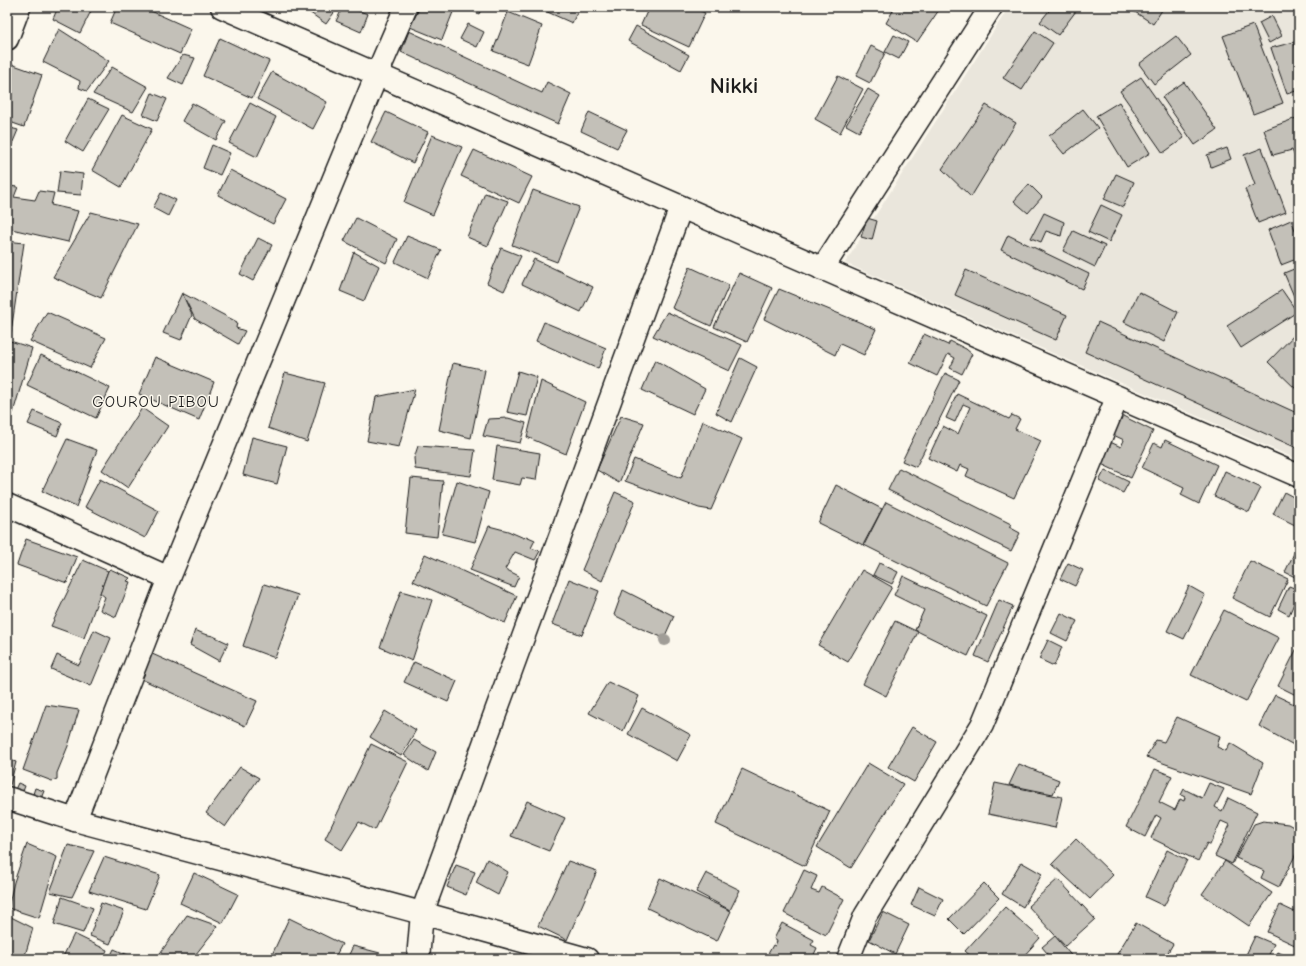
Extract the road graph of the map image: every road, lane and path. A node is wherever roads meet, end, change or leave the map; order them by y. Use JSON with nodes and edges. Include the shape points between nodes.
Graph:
{"nodes":[{"id":1,"x":19,"y":7,"type":"edge"},
{"id":2,"x":222,"y":7,"type":"edge"},
{"id":3,"x":406,"y":7,"type":"edge"},
{"id":4,"x":990,"y":7,"type":"edge"},
{"id":5,"x":7,"y":39,"type":"edge"},
{"id":6,"x":377,"y":74,"type":"junction"},
{"id":7,"x":680,"y":207,"type":"junction"},
{"id":8,"x":822,"y":269,"type":"junction"},
{"id":9,"x":1117,"y":398,"type":"junction"},
{"id":10,"x":1299,"y":476,"type":"edge"},
{"id":11,"x":7,"y":505,"type":"edge"},
{"id":12,"x":169,"y":578,"type":"junction"},
{"id":13,"x":7,"y":798,"type":"edge"},
{"id":14,"x":75,"y":820,"type":"junction"},
{"id":15,"x":422,"y":913,"type":"junction"},
{"id":16,"x":418,"y":959,"type":"edge"},
{"id":17,"x":587,"y":959,"type":"edge"},
{"id":18,"x":848,"y":959,"type":"edge"}],
"edges":[{"from":1,"to":5,"type":"street"},
{"from":2,"to":6,"type":"street"},
{"from":3,"to":6,"type":"street"},
{"from":4,"to":8,"type":"street"},
{"from":6,"to":7,"type":"street"},
{"from":6,"to":12,"type":"street"},
{"from":7,"to":8,"type":"street"},
{"from":7,"to":15,"type":"street"},
{"from":8,"to":9,"type":"street"},
{"from":9,"to":10,"type":"street"},
{"from":9,"to":18,"type":"street","via":[[982,725],[864,916]]},
{"from":11,"to":12,"type":"street"},
{"from":12,"to":14,"type":"street"},
{"from":13,"to":14,"type":"street"},
{"from":14,"to":15,"type":"street"},
{"from":15,"to":16,"type":"street"},
{"from":15,"to":17,"type":"street"}]}
